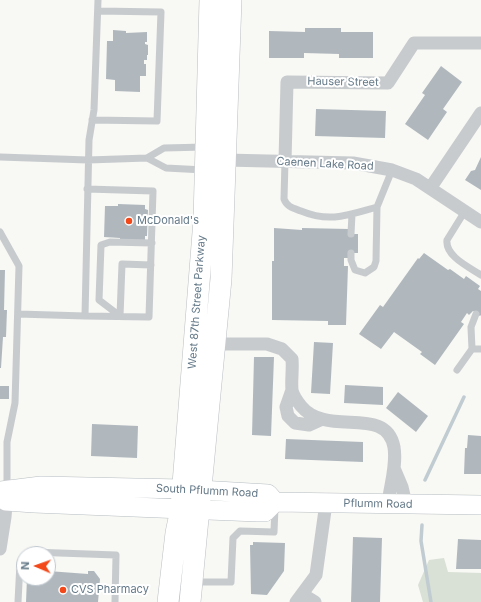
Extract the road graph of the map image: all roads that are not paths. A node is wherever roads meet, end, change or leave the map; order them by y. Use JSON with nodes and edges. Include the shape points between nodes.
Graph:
{"nodes":[{"id":1,"x":98,"y":0,"type":"edge"},
{"id":2,"x":210,"y":0,"type":"edge"},
{"id":3,"x":231,"y":0,"type":"edge"},
{"id":4,"x":98,"y":11,"type":"junction"},
{"id":5,"x":481,"y":43,"type":"edge"},
{"id":6,"x":481,"y":113,"type":"edge"},
{"id":7,"x":92,"y":120,"type":"junction"},
{"id":8,"x":206,"y":147,"type":"junction"},
{"id":9,"x":0,"y":157,"type":"edge"},
{"id":10,"x":147,"y":158,"type":"junction"},
{"id":11,"x":88,"y":160,"type":"junction"},
{"id":12,"x":225,"y":160,"type":"junction"},
{"id":13,"x":285,"y":162,"type":"junction"},
{"id":14,"x":205,"y":170,"type":"junction"},
{"id":15,"x":392,"y":170,"type":"junction"},
{"id":16,"x":432,"y":188,"type":"junction"},
{"id":17,"x":87,"y":189,"type":"junction"},
{"id":18,"x":377,"y":207,"type":"junction"},
{"id":19,"x":465,"y":211,"type":"junction"},
{"id":20,"x":352,"y":214,"type":"junction"},
{"id":21,"x":481,"y":222,"type":"edge"},
{"id":22,"x":0,"y":232,"type":"edge"},
{"id":23,"x":351,"y":234,"type":"dead end"},
{"id":24,"x":152,"y":243,"type":"junction"},
{"id":25,"x":351,"y":253,"type":"dead end"},
{"id":26,"x":151,"y":265,"type":"junction"},
{"id":27,"x":481,"y":275,"type":"edge"},
{"id":28,"x":18,"y":314,"type":"junction"},
{"id":29,"x":476,"y":314,"type":"dead end"},
{"id":30,"x":85,"y":316,"type":"junction"},
{"id":31,"x":120,"y":316,"type":"junction"},
{"id":32,"x":214,"y":344,"type":"junction"},
{"id":33,"x":472,"y":349,"type":"junction"},
{"id":34,"x":481,"y":349,"type":"edge"},
{"id":35,"x":457,"y":370,"type":"dead end"},
{"id":36,"x":394,"y":468,"type":"junction"},
{"id":37,"x":3,"y":495,"type":"edge"},
{"id":38,"x":191,"y":500,"type":"junction"},
{"id":39,"x":275,"y":502,"type":"junction"},
{"id":40,"x":326,"y":503,"type":"junction"},
{"id":41,"x":397,"y":504,"type":"junction"},
{"id":42,"x":481,"y":506,"type":"edge"},
{"id":43,"x":0,"y":548,"type":"edge"},
{"id":44,"x":56,"y":554,"type":"edge"},
{"id":45,"x":19,"y":586,"type":"edge"},
{"id":46,"x":191,"y":592,"type":"edge"},
{"id":47,"x":299,"y":598,"type":"edge"},
{"id":48,"x":18,"y":602,"type":"edge"},
{"id":49,"x":115,"y":602,"type":"edge"},
{"id":50,"x":168,"y":602,"type":"edge"},
{"id":51,"x":315,"y":602,"type":"edge"}],
"edges":[{"from":1,"to":4,"type":"lane"},
{"from":2,"to":8,"type":"main road","name":"West 87th Street Parkway"},
{"from":3,"to":12,"type":"main road","name":"West 87th Street Parkway"},
{"from":4,"to":7,"type":"lane"},
{"from":4,"to":7,"type":"lane","via":[[161,12],[157,121]]},
{"from":5,"to":13,"type":"street","name":"Hauser Street","via":[[414,43],[388,83],[287,82]]},
{"from":6,"to":16,"type":"street"},
{"from":7,"to":11,"type":"lane"},
{"from":8,"to":10,"type":"lane","via":[[164,148]]},
{"from":8,"to":14,"type":"main road","name":"West 87th Street Parkway"},
{"from":9,"to":11,"type":"lane"},
{"from":10,"to":11,"type":"lane"},
{"from":10,"to":14,"type":"lane","via":[[166,168]]},
{"from":11,"to":17,"type":"lane"},
{"from":12,"to":13,"type":"street","name":"Caenen Lake Road"},
{"from":12,"to":32,"type":"main road","name":"West 87th Street Parkway","via":[[221,279]]},
{"from":13,"to":15,"type":"street","name":"Caenen Lake Road","via":[[353,163]]},
{"from":13,"to":20,"type":"lane","via":[[284,199],[290,207],[321,218],[332,219]]},
{"from":14,"to":38,"type":"main road","name":"West 87th Street Parkway"},
{"from":15,"to":16,"type":"street","name":"Caenen Lake Road"},
{"from":15,"to":18,"type":"lane"},
{"from":16,"to":19,"type":"street","name":"Caenen Lake Road"},
{"from":17,"to":24,"type":"lane","via":[[154,191]]},
{"from":17,"to":30,"type":"lane"},
{"from":18,"to":20,"type":"lane"},
{"from":18,"to":25,"type":"lane","via":[[374,267],[365,273],[355,270]]},
{"from":19,"to":21,"type":"street","name":"Caenen Lake Road"},
{"from":19,"to":27,"type":"lane","via":[[446,245],[452,255]]},
{"from":20,"to":23,"type":"lane"},
{"from":22,"to":28,"type":"lane","via":[[19,266]]},
{"from":24,"to":26,"type":"lane"},
{"from":24,"to":31,"type":"lane","via":[[110,242],[102,245],[99,300]]},
{"from":26,"to":31,"type":"lane","via":[[122,264]]},
{"from":26,"to":31,"type":"lane","via":[[149,317]]},
{"from":28,"to":30,"type":"lane"},
{"from":28,"to":37,"type":"lane","via":[[15,403],[6,442]]},
{"from":29,"to":33,"type":"lane","via":[[470,327]]},
{"from":30,"to":31,"type":"lane"},
{"from":32,"to":36,"type":"street","via":[[267,344],[282,349],[292,359],[292,390],[307,413],[320,420],[374,423],[387,431],[394,446]]},
{"from":32,"to":38,"type":"main road","name":"West 87th Street Parkway"},
{"from":33,"to":34,"type":"lane"},
{"from":33,"to":35,"type":"lane"},
{"from":36,"to":41,"type":"street"},
{"from":36,"to":41,"type":"street","via":[[402,487]]},
{"from":37,"to":38,"type":"main road","name":"South Pflumm Road","via":[[41,486]]},
{"from":37,"to":43,"type":"street"},
{"from":38,"to":39,"type":"main road","name":"South Pflumm Road","via":[[265,512]]},
{"from":38,"to":46,"type":"main road","name":"West 87th Street Parkway"},
{"from":38,"to":50,"type":"main road","name":"West 87th Street Parkway","via":[[176,532]]},
{"from":39,"to":40,"type":"main road","name":"Pflumm Road"},
{"from":39,"to":46,"type":"lane","via":[[274,532],[240,531],[233,538],[231,582]]},
{"from":40,"to":41,"type":"main road","name":"Pflumm Road"},
{"from":40,"to":47,"type":"street","via":[[316,575]]},
{"from":41,"to":42,"type":"main road","name":"Pflumm Road"},
{"from":44,"to":49,"type":"lane","via":[[116,555]]},
{"from":45,"to":48,"type":"lane"},
{"from":47,"to":51,"type":"street"}]}
